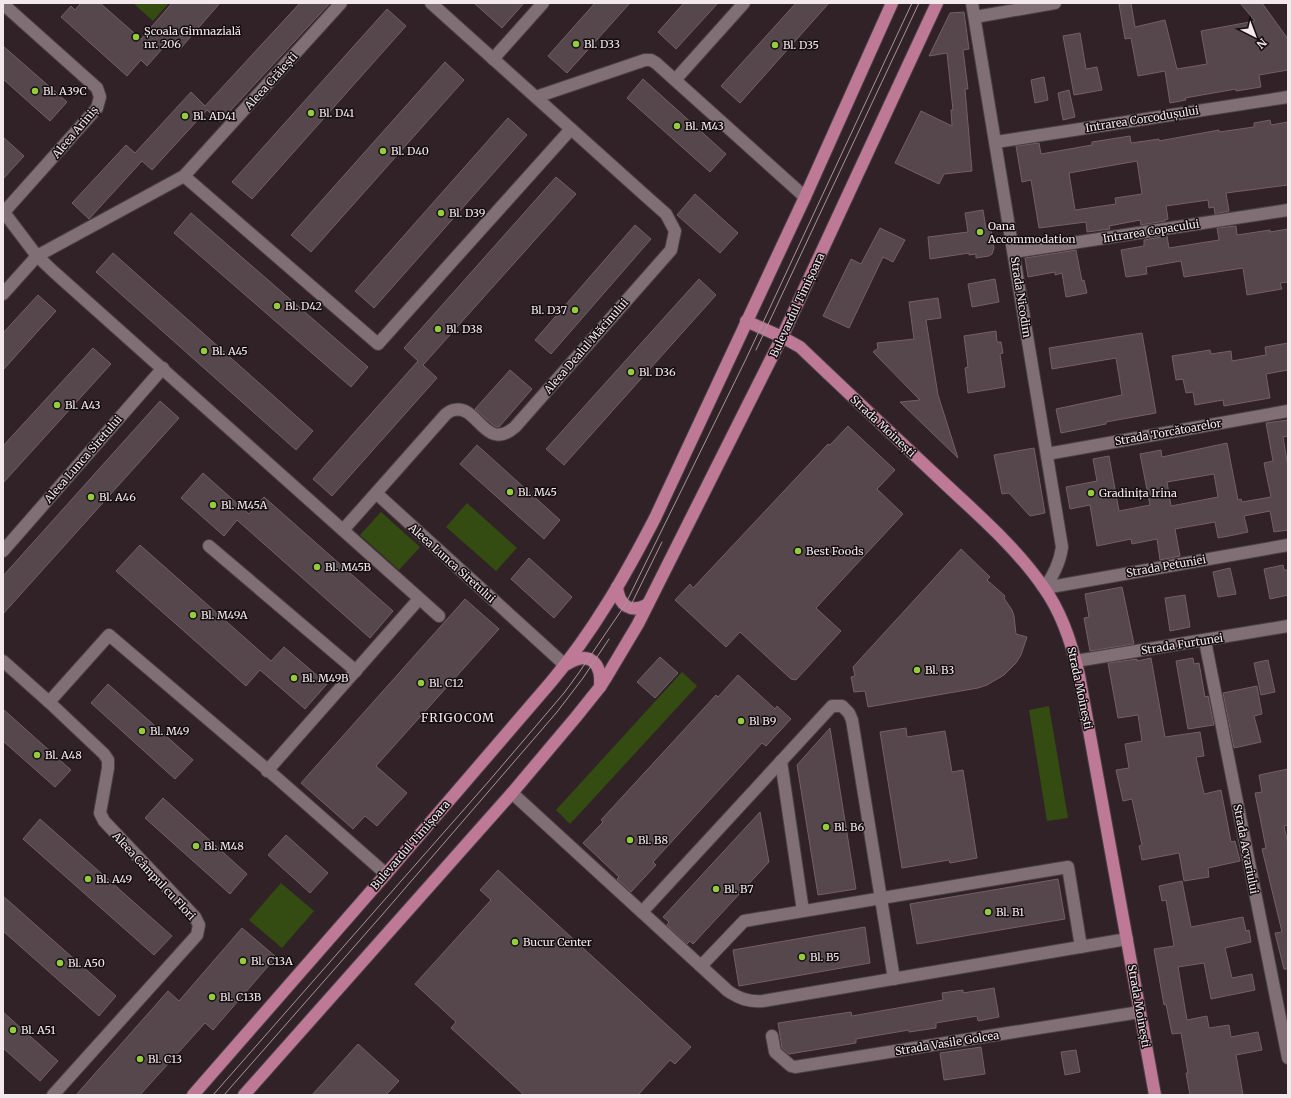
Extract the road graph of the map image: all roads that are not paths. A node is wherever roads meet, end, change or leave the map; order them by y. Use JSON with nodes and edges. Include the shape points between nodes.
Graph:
{"nodes":[{"id":1,"x":341,"y":3,"type":"edge"},
{"id":2,"x":431,"y":3,"type":"edge"},
{"id":3,"x":543,"y":3,"type":"edge"},
{"id":4,"x":744,"y":3,"type":"edge"},
{"id":5,"x":892,"y":3,"type":"edge"},
{"id":6,"x":937,"y":3,"type":"edge"},
{"id":7,"x":972,"y":3,"type":"edge"},
{"id":8,"x":1054,"y":3,"type":"edge"},
{"id":9,"x":3,"y":4,"type":"edge"},
{"id":10,"x":975,"y":17,"type":"junction"},
{"id":11,"x":493,"y":59,"type":"junction"},
{"id":12,"x":675,"y":80,"type":"junction"},
{"id":13,"x":536,"y":97,"type":"junction"},
{"id":14,"x":1288,"y":97,"type":"edge"},
{"id":15,"x":571,"y":129,"type":"junction"},
{"id":16,"x":996,"y":142,"type":"junction"},
{"id":17,"x":184,"y":176,"type":"junction"},
{"id":18,"x":805,"y":197,"type":"junction"},
{"id":19,"x":1288,"y":210,"type":"edge"},
{"id":20,"x":4,"y":212,"type":"edge"},
{"id":21,"x":1014,"y":252,"type":"junction"},
{"id":22,"x":37,"y":256,"type":"junction"},
{"id":23,"x":3,"y":294,"type":"edge"},
{"id":24,"x":746,"y":321,"type":"junction"},
{"id":25,"x":782,"y":337,"type":"junction"},
{"id":26,"x":163,"y":368,"type":"junction"},
{"id":27,"x":1288,"y":411,"type":"edge"},
{"id":28,"x":1047,"y":454,"type":"junction"},
{"id":29,"x":376,"y":493,"type":"junction"},
{"id":30,"x":343,"y":530,"type":"junction"},
{"id":31,"x":1288,"y":545,"type":"edge"},
{"id":32,"x":209,"y":546,"type":"dead end"},
{"id":33,"x":3,"y":551,"type":"edge"},
{"id":34,"x":617,"y":587,"type":"junction"},
{"id":35,"x":1045,"y":588,"type":"junction"},
{"id":36,"x":419,"y":599,"type":"junction"},
{"id":37,"x":648,"y":604,"type":"junction"},
{"id":38,"x":439,"y":616,"type":"dead end"},
{"id":39,"x":1288,"y":626,"type":"edge"},
{"id":40,"x":1205,"y":640,"type":"junction"},
{"id":41,"x":3,"y":661,"type":"edge"},
{"id":42,"x":1076,"y":661,"type":"junction"},
{"id":43,"x":565,"y":665,"type":"junction"},
{"id":44,"x":356,"y":671,"type":"junction"},
{"id":45,"x":600,"y":687,"type":"junction"},
{"id":46,"x":49,"y":702,"type":"junction"},
{"id":47,"x":781,"y":761,"type":"junction"},
{"id":48,"x":267,"y":771,"type":"junction"},
{"id":49,"x":512,"y":793,"type":"junction"},
{"id":50,"x":386,"y":874,"type":"junction"},
{"id":51,"x":881,"y":898,"type":"junction"},
{"id":52,"x":803,"y":911,"type":"junction"},
{"id":53,"x":642,"y":912,"type":"junction"},
{"id":54,"x":1127,"y":939,"type":"junction"},
{"id":55,"x":1081,"y":947,"type":"junction"},
{"id":56,"x":701,"y":966,"type":"junction"},
{"id":57,"x":894,"y":979,"type":"junction"},
{"id":58,"x":1140,"y":1012,"type":"junction"},
{"id":59,"x":772,"y":1036,"type":"dead end"},
{"id":60,"x":1288,"y":1058,"type":"edge"},
{"id":61,"x":53,"y":1095,"type":"edge"},
{"id":62,"x":193,"y":1095,"type":"edge"},
{"id":63,"x":244,"y":1095,"type":"edge"},
{"id":64,"x":1155,"y":1095,"type":"edge"}],
"edges":[{"from":1,"to":17,"type":"street","name":"Aleea Crăiești"},
{"from":2,"to":11,"type":"street","name":"Aleea Dealul Măcinului"},
{"from":3,"to":11,"type":"street"},
{"from":4,"to":12,"type":"street"},
{"from":5,"to":18,"type":"main road","name":"Bulevardul Timișoara"},
{"from":6,"to":25,"type":"main road","name":"Bulevardul Timișoara"},
{"from":7,"to":10,"type":"street","name":"Strada Nicodim"},
{"from":8,"to":10,"type":"street"},
{"from":9,"to":20,"type":"street","name":"Aleea Ariniș","via":[[97,88],[100,97],[97,108]]},
{"from":10,"to":16,"type":"street","name":"Strada Nicodim"},
{"from":11,"to":13,"type":"street","name":"Aleea Dealul Măcinului"},
{"from":12,"to":13,"type":"street","via":[[656,63],[645,60]]},
{"from":12,"to":18,"type":"street"},
{"from":13,"to":15,"type":"street","name":"Aleea Dealul Măcinului"},
{"from":14,"to":16,"type":"street","name":"Intrarea Corcodușului"},
{"from":15,"to":17,"type":"street","via":[[378,344]]},
{"from":15,"to":29,"type":"street","name":"Aleea Dealul Măcinului","via":[[666,214],[675,231],[671,250],[515,427],[499,436],[491,433],[468,413],[460,409],[453,410],[446,414]]},
{"from":16,"to":21,"type":"street","name":"Strada Nicodim"},
{"from":17,"to":22,"type":"street","name":"Aleea Crăiești"},
{"from":18,"to":24,"type":"main road","name":"Bulevardul Timișoara"},
{"from":19,"to":21,"type":"street","name":"Intrarea Copacului"},
{"from":20,"to":22,"type":"street"},
{"from":21,"to":28,"type":"street","name":"Strada Nicodim"},
{"from":22,"to":23,"type":"street","name":"Aleea Crăiești"},
{"from":22,"to":26,"type":"street"},
{"from":24,"to":25,"type":"main road","name":"Strada Moinești"},
{"from":24,"to":34,"type":"main road","name":"Bulevardul Timișoara","via":[[655,518]]},
{"from":25,"to":35,"type":"main road","name":"Strada Moinești","via":[[800,347],[981,518],[1016,553]]},
{"from":25,"to":37,"type":"main road","name":"Bulevardul Timișoara"},
{"from":26,"to":30,"type":"street"},
{"from":26,"to":33,"type":"street","name":"Aleea Lunca Siretului"},
{"from":27,"to":28,"type":"street","name":"Strada Torcătoarelor"},
{"from":28,"to":35,"type":"street","name":"Strada Nicodim","via":[[1062,547],[1057,567]]},
{"from":29,"to":30,"type":"street"},
{"from":29,"to":43,"type":"street","name":"Aleea Lunca Siretului"},
{"from":30,"to":36,"type":"street"},
{"from":31,"to":35,"type":"street","name":"Strada Petuniei"},
{"from":32,"to":44,"type":"street"},
{"from":34,"to":37,"type":"main road","via":[[619,597],[625,605],[634,609]]},
{"from":34,"to":43,"type":"main road","name":"Bulevardul Timișoara","via":[[595,624]]},
{"from":35,"to":42,"type":"main road","name":"Strada Moinești","via":[[1060,616]]},
{"from":36,"to":38,"type":"street"},
{"from":36,"to":44,"type":"street"},
{"from":37,"to":45,"type":"main road","name":"Bulevardul Timișoara"},
{"from":39,"to":40,"type":"street","name":"Strada Furtunei"},
{"from":40,"to":42,"type":"street","name":"Strada Furtunei"},
{"from":40,"to":60,"type":"street","name":"Strada Acvariului"},
{"from":41,"to":46,"type":"street","name":"Aleea Câmpul cu Flori"},
{"from":42,"to":54,"type":"main road","name":"Strada Moinești"},
{"from":43,"to":45,"type":"main road","via":[[584,657],[594,662],[600,671]]},
{"from":43,"to":50,"type":"main road","name":"Bulevardul Timișoara"},
{"from":44,"to":48,"type":"street"},
{"from":45,"to":49,"type":"main road","name":"Bulevardul Timișoara"},
{"from":46,"to":48,"type":"street","via":[[109,635]]},
{"from":46,"to":61,"type":"street","name":"Aleea Câmpul cu Flori","via":[[108,760],[100,813],[104,821],[195,917],[199,925],[197,935]]},
{"from":47,"to":51,"type":"street","via":[[832,706],[842,706],[849,713]]},
{"from":47,"to":52,"type":"street"},
{"from":47,"to":53,"type":"street"},
{"from":48,"to":50,"type":"street"},
{"from":49,"to":53,"type":"street"},
{"from":49,"to":63,"type":"main road","name":"Bulevardul Timișoara"},
{"from":50,"to":62,"type":"main road","name":"Bulevardul Timișoara"},
{"from":51,"to":52,"type":"street"},
{"from":51,"to":55,"type":"street","via":[[1068,867]]},
{"from":51,"to":57,"type":"street"},
{"from":52,"to":56,"type":"street","via":[[744,921]]},
{"from":53,"to":56,"type":"street"},
{"from":54,"to":55,"type":"street"},
{"from":54,"to":58,"type":"main road","name":"Strada Moinești"},
{"from":55,"to":57,"type":"street"},
{"from":56,"to":57,"type":"street","via":[[728,991],[737,997],[754,1002]]},
{"from":58,"to":59,"type":"street","name":"Strada Vasile Golcea","via":[[795,1067],[775,1052]]},
{"from":58,"to":64,"type":"main road","name":"Strada Moinești"}]}
